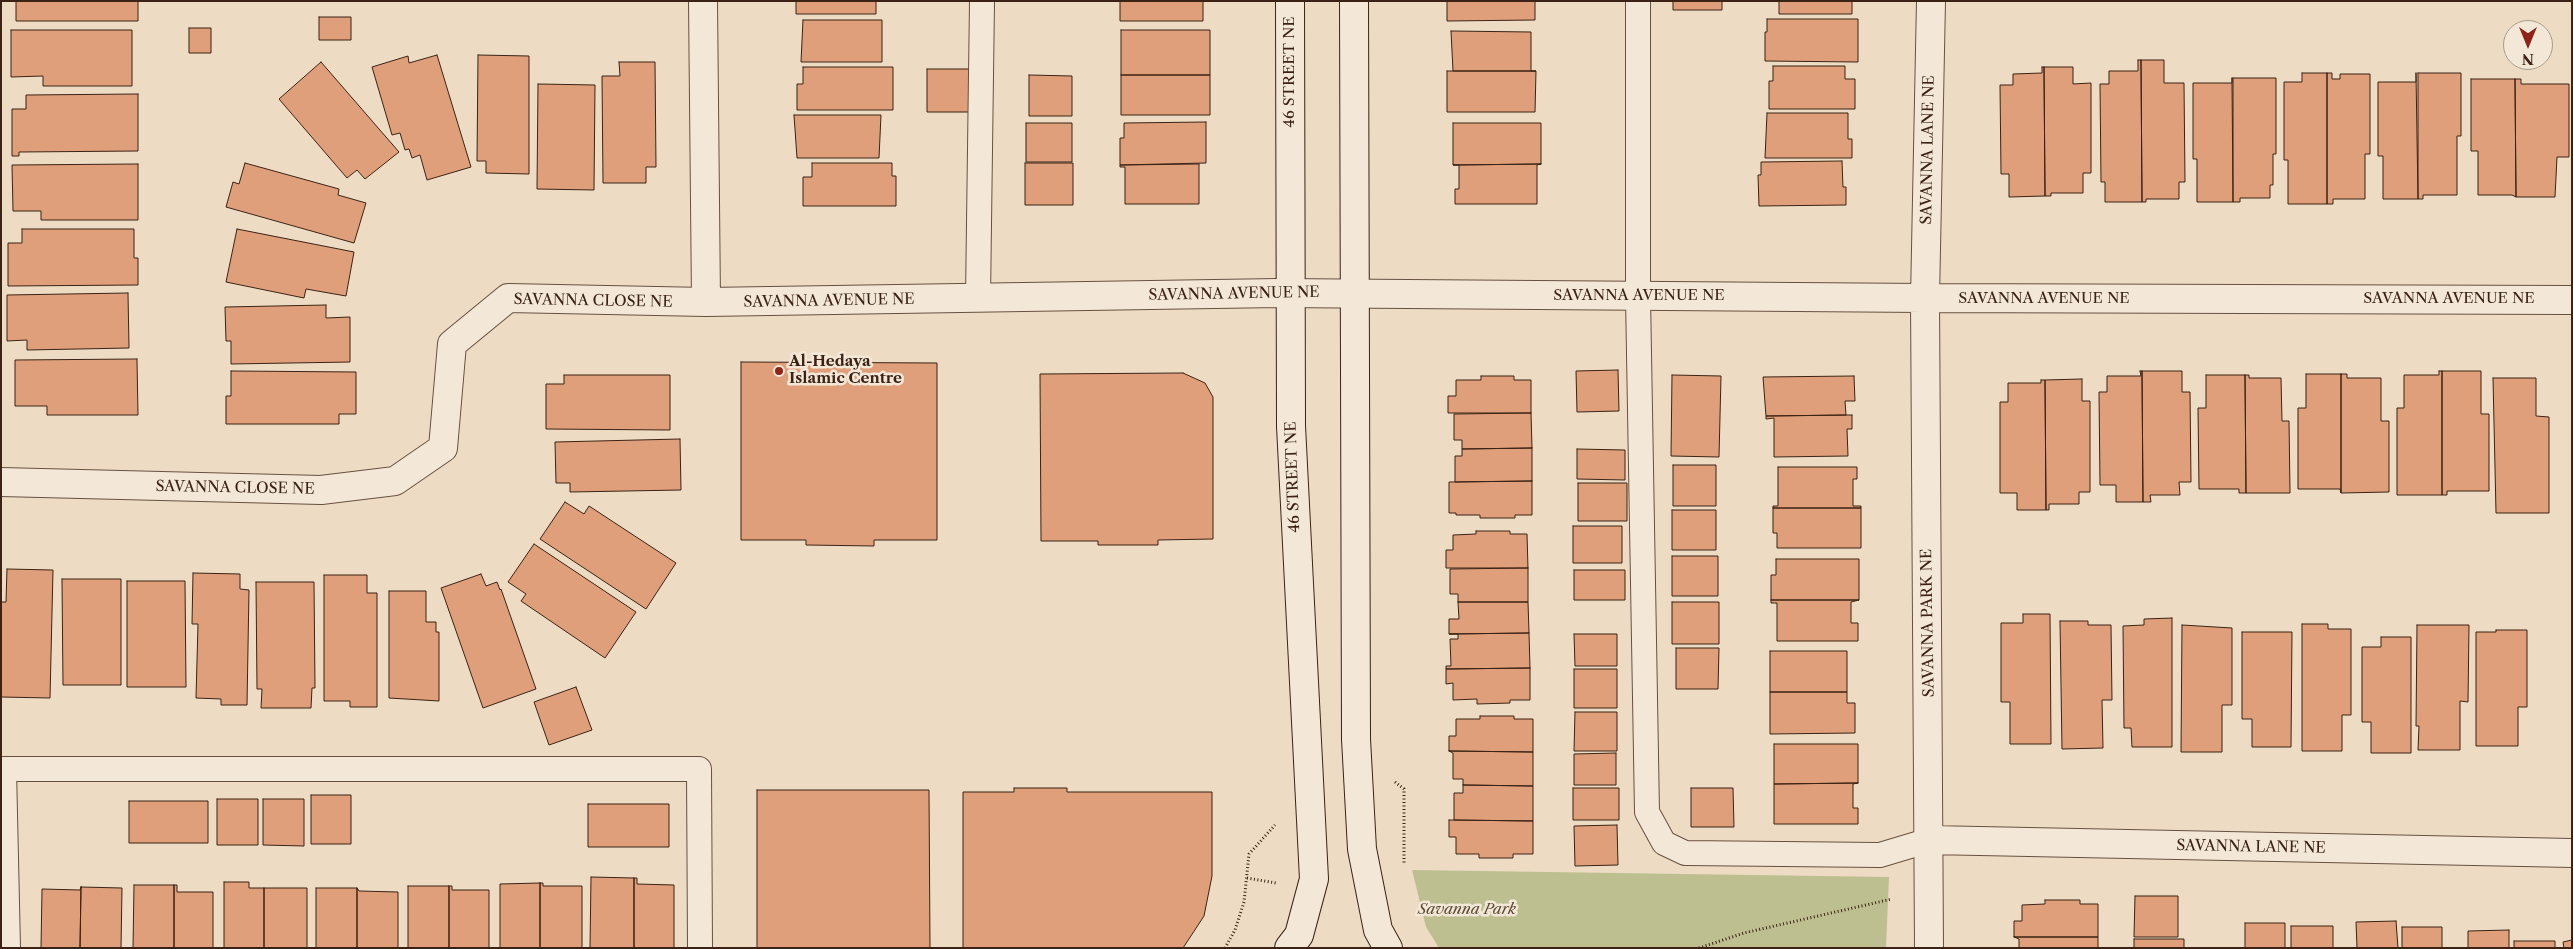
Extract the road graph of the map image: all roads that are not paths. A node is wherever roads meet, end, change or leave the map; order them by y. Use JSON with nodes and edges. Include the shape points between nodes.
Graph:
{"nodes":[{"id":1,"x":703,"y":1,"type":"edge"},
{"id":2,"x":982,"y":1,"type":"edge"},
{"id":3,"x":1290,"y":1,"type":"edge"},
{"id":4,"x":1354,"y":1,"type":"edge"},
{"id":5,"x":1638,"y":1,"type":"edge"},
{"id":6,"x":1931,"y":1,"type":"edge"},
{"id":7,"x":1291,"y":293,"type":"junction"},
{"id":8,"x":1354,"y":293,"type":"junction"},
{"id":9,"x":1638,"y":296,"type":"junction"},
{"id":10,"x":978,"y":298,"type":"junction"},
{"id":11,"x":1925,"y":298,"type":"junction"},
{"id":12,"x":2572,"y":300,"type":"edge"},
{"id":13,"x":706,"y":302,"type":"junction"},
{"id":14,"x":1,"y":482,"type":"edge"},
{"id":15,"x":1930,"y":840,"type":"junction"},
{"id":16,"x":2572,"y":853,"type":"edge"},
{"id":17,"x":8,"y":948,"type":"edge"},
{"id":18,"x":700,"y":948,"type":"edge"},
{"id":19,"x":1289,"y":948,"type":"edge"},
{"id":20,"x":1388,"y":948,"type":"edge"},
{"id":21,"x":1929,"y":948,"type":"edge"}],
"edges":[{"from":1,"to":13,"type":"street"},
{"from":2,"to":10,"type":"lane"},
{"from":3,"to":7,"type":"street","name":"46 STREET NE"},
{"from":4,"to":8,"type":"street"},
{"from":5,"to":9,"type":"lane"},
{"from":6,"to":11,"type":"street","name":"SAVANNA LANE NE"},
{"from":7,"to":8,"type":"street","name":"SAVANNA AVENUE NE"},
{"from":7,"to":10,"type":"street","name":"SAVANNA AVENUE NE"},
{"from":7,"to":19,"type":"street","name":"46 STREET NE","via":[[1292,456],[1314,880],[1299,935]]},
{"from":8,"to":9,"type":"street","name":"SAVANNA AVENUE NE"},
{"from":8,"to":20,"type":"street","via":[[1356,750],[1362,849],[1378,930]]},
{"from":9,"to":11,"type":"street","name":"SAVANNA AVENUE NE"},
{"from":9,"to":15,"type":"lane","via":[[1647,812],[1654,828],[1664,842],[1686,853],[1880,855]]},
{"from":10,"to":13,"type":"street","name":"SAVANNA AVENUE NE"},
{"from":11,"to":12,"type":"street","name":"SAVANNA AVENUE NE"},
{"from":11,"to":15,"type":"street","name":"SAVANNA PARK NE"},
{"from":13,"to":14,"type":"street","name":"SAVANNA CLOSE NE","via":[[508,298],[452,344],[443,448],[396,481],[321,490]]},
{"from":15,"to":16,"type":"street","name":"SAVANNA LANE NE"},
{"from":15,"to":21,"type":"street","name":"SAVANNA PARK NE"},
{"from":17,"to":18,"type":"lane","via":[[4,769],[699,770]]}]}
